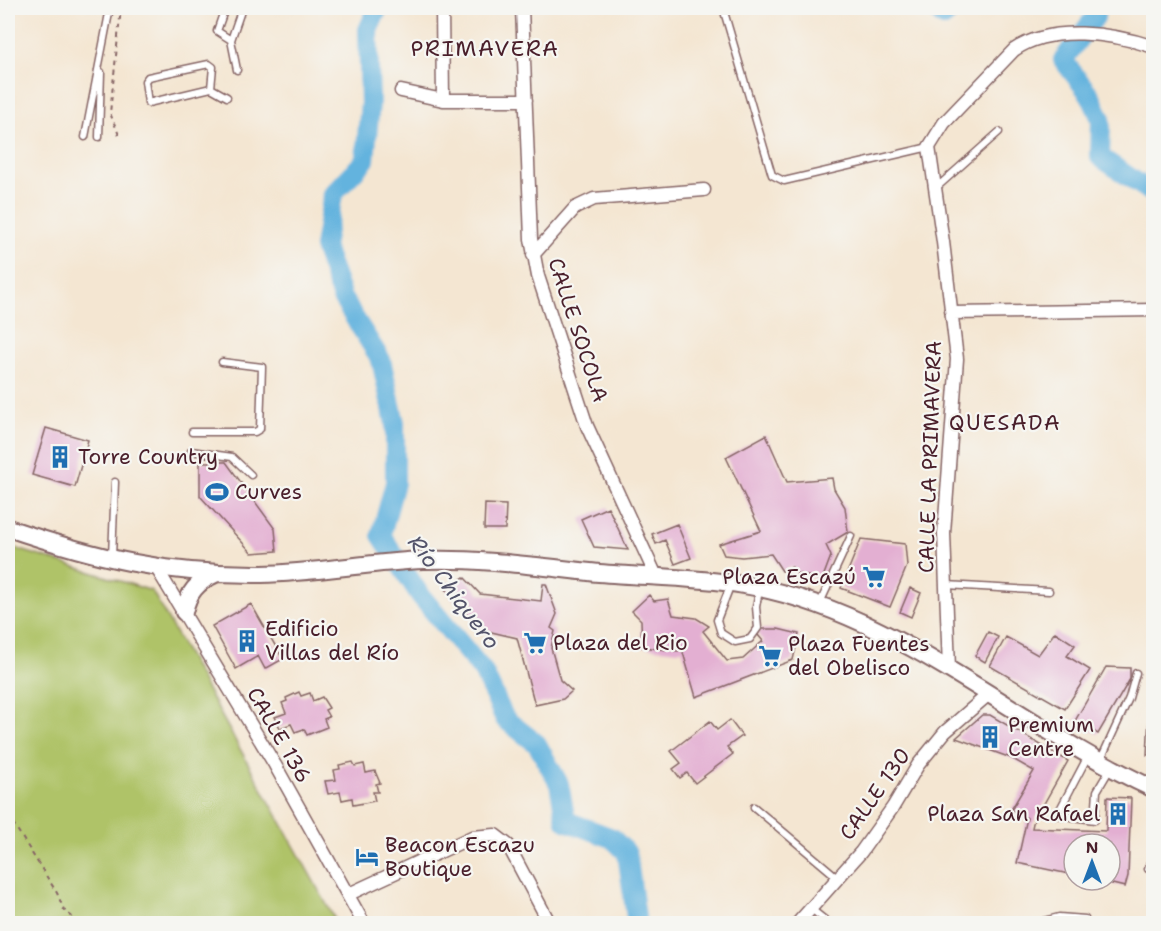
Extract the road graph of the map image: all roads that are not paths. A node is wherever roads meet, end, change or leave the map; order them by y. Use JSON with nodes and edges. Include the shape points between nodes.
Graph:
{"nodes":[{"id":1,"x":110,"y":8,"type":"edge"},
{"id":2,"x":225,"y":8,"type":"edge"},
{"id":3,"x":242,"y":8,"type":"edge"},
{"id":4,"x":442,"y":8,"type":"edge"},
{"id":5,"x":522,"y":8,"type":"edge"},
{"id":6,"x":726,"y":15,"type":"dead end"},
{"id":7,"x":231,"y":40,"type":"junction"},
{"id":8,"x":1154,"y":47,"type":"edge"},
{"id":9,"x":100,"y":60,"type":"junction"},
{"id":10,"x":237,"y":70,"type":"dead end"},
{"id":11,"x":211,"y":88,"type":"junction"},
{"id":12,"x":401,"y":91,"type":"dead end"},
{"id":13,"x":227,"y":97,"type":"dead end"},
{"id":14,"x":443,"y":100,"type":"junction"},
{"id":15,"x":526,"y":100,"type":"junction"},
{"id":16,"x":999,"y":132,"type":"dead end"},
{"id":17,"x":85,"y":137,"type":"dead end"},
{"id":18,"x":99,"y":137,"type":"dead end"},
{"id":19,"x":929,"y":147,"type":"junction"},
{"id":20,"x":935,"y":188,"type":"junction"},
{"id":21,"x":704,"y":190,"type":"dead end"},
{"id":22,"x":533,"y":255,"type":"junction"},
{"id":23,"x":1154,"y":310,"type":"edge"},
{"id":24,"x":952,"y":313,"type":"junction"},
{"id":25,"x":222,"y":362,"type":"dead end"},
{"id":26,"x":192,"y":432,"type":"dead end"},
{"id":27,"x":191,"y":452,"type":"dead end"},
{"id":28,"x":251,"y":475,"type":"dead end"},
{"id":29,"x":115,"y":482,"type":"dead end"},
{"id":30,"x":8,"y":528,"type":"edge"},
{"id":31,"x":851,"y":536,"type":"dead end"},
{"id":32,"x":112,"y":561,"type":"junction"},
{"id":33,"x":156,"y":567,"type":"junction"},
{"id":34,"x":215,"y":574,"type":"junction"},
{"id":35,"x":657,"y":578,"type":"junction"},
{"id":36,"x":731,"y":584,"type":"junction"},
{"id":37,"x":946,"y":585,"type":"junction"},
{"id":38,"x":759,"y":588,"type":"junction"},
{"id":39,"x":1049,"y":591,"type":"dead end"},
{"id":40,"x":819,"y":603,"type":"junction"},
{"id":41,"x":184,"y":612,"type":"junction"},
{"id":42,"x":949,"y":669,"type":"junction"},
{"id":43,"x":1136,"y":673,"type":"dead end"},
{"id":44,"x":990,"y":693,"type":"junction"},
{"id":45,"x":1099,"y":762,"type":"junction"},
{"id":46,"x":1154,"y":789,"type":"edge"},
{"id":47,"x":754,"y":807,"type":"dead end"},
{"id":48,"x":1154,"y":850,"type":"edge"},
{"id":49,"x":1148,"y":869,"type":"dead end"},
{"id":50,"x":837,"y":877,"type":"junction"},
{"id":51,"x":349,"y":894,"type":"junction"},
{"id":52,"x":810,"y":908,"type":"junction"},
{"id":53,"x":1085,"y":919,"type":"dead end"},
{"id":54,"x":364,"y":924,"type":"edge"},
{"id":55,"x":550,"y":924,"type":"edge"},
{"id":56,"x":797,"y":924,"type":"edge"},
{"id":57,"x":830,"y":924,"type":"edge"},
{"id":58,"x":1032,"y":924,"type":"edge"}],
"edges":[{"from":1,"to":9,"type":"lane"},
{"from":2,"to":7,"type":"lane","via":[[217,31]]},
{"from":3,"to":7,"type":"lane"},
{"from":4,"to":14,"type":"street"},
{"from":5,"to":15,"type":"street","name":"CALLE SOCOLA"},
{"from":6,"to":19,"type":"lane","via":[[772,175],[784,181]]},
{"from":7,"to":10,"type":"lane"},
{"from":8,"to":19,"type":"street","via":[[1067,35],[1028,41],[1014,50],[944,123]]},
{"from":9,"to":17,"type":"lane"},
{"from":9,"to":18,"type":"lane"},
{"from":11,"to":11,"type":"lane","via":[[213,67],[208,64],[145,81],[146,101],[152,104]]},
{"from":11,"to":13,"type":"lane"},
{"from":12,"to":14,"type":"street"},
{"from":14,"to":15,"type":"street"},
{"from":15,"to":22,"type":"street","name":"CALLE SOCOLA"},
{"from":16,"to":20,"type":"lane"},
{"from":19,"to":20,"type":"street","name":"CALLE LA PRIMAVERA"},
{"from":20,"to":24,"type":"street","name":"CALLE LA PRIMAVERA"},
{"from":21,"to":22,"type":"street","via":[[594,199],[575,208]]},
{"from":22,"to":35,"type":"street","name":"CALLE SOCOLA","via":[[588,426]]},
{"from":23,"to":24,"type":"street"},
{"from":24,"to":37,"type":"street","name":"CALLE LA PRIMAVERA","via":[[957,359],[944,523]]},
{"from":25,"to":26,"type":"lane","via":[[262,367],[260,429]]},
{"from":27,"to":28,"type":"lane","via":[[232,457]]},
{"from":29,"to":32,"type":"lane"},
{"from":30,"to":32,"type":"main road"},
{"from":31,"to":40,"type":"lane"},
{"from":32,"to":33,"type":"main road"},
{"from":33,"to":34,"type":"main road"},
{"from":33,"to":41,"type":"street","name":"CALLE 136"},
{"from":34,"to":35,"type":"main road","via":[[426,560]]},
{"from":34,"to":41,"type":"main road","via":[[190,592]]},
{"from":35,"to":36,"type":"main road"},
{"from":36,"to":38,"type":"main road"},
{"from":36,"to":38,"type":"lane","via":[[717,620],[721,633],[735,642],[750,639],[758,628]]},
{"from":37,"to":39,"type":"lane"},
{"from":37,"to":42,"type":"street","name":"CALLE LA PRIMAVERA"},
{"from":38,"to":40,"type":"main road"},
{"from":40,"to":42,"type":"main road"},
{"from":41,"to":51,"type":"street","name":"CALLE 136"},
{"from":42,"to":44,"type":"main road"},
{"from":43,"to":45,"type":"lane","via":[[1129,698]]},
{"from":44,"to":45,"type":"main road"},
{"from":44,"to":50,"type":"street","name":"CALLE 130","via":[[945,732],[864,846]]},
{"from":45,"to":45,"type":"lane","via":[[1095,820],[1057,815]]},
{"from":45,"to":46,"type":"main road"},
{"from":47,"to":50,"type":"lane"},
{"from":48,"to":49,"type":"lane"},
{"from":50,"to":52,"type":"street","name":"CALLE 130"},
{"from":51,"to":54,"type":"street","name":"CALLE 136"},
{"from":51,"to":55,"type":"street","via":[[472,837],[495,835],[508,845]]},
{"from":52,"to":56,"type":"street","name":"CALLE 130"},
{"from":52,"to":57,"type":"lane"},
{"from":53,"to":58,"type":"lane","via":[[1059,917]]}]}
